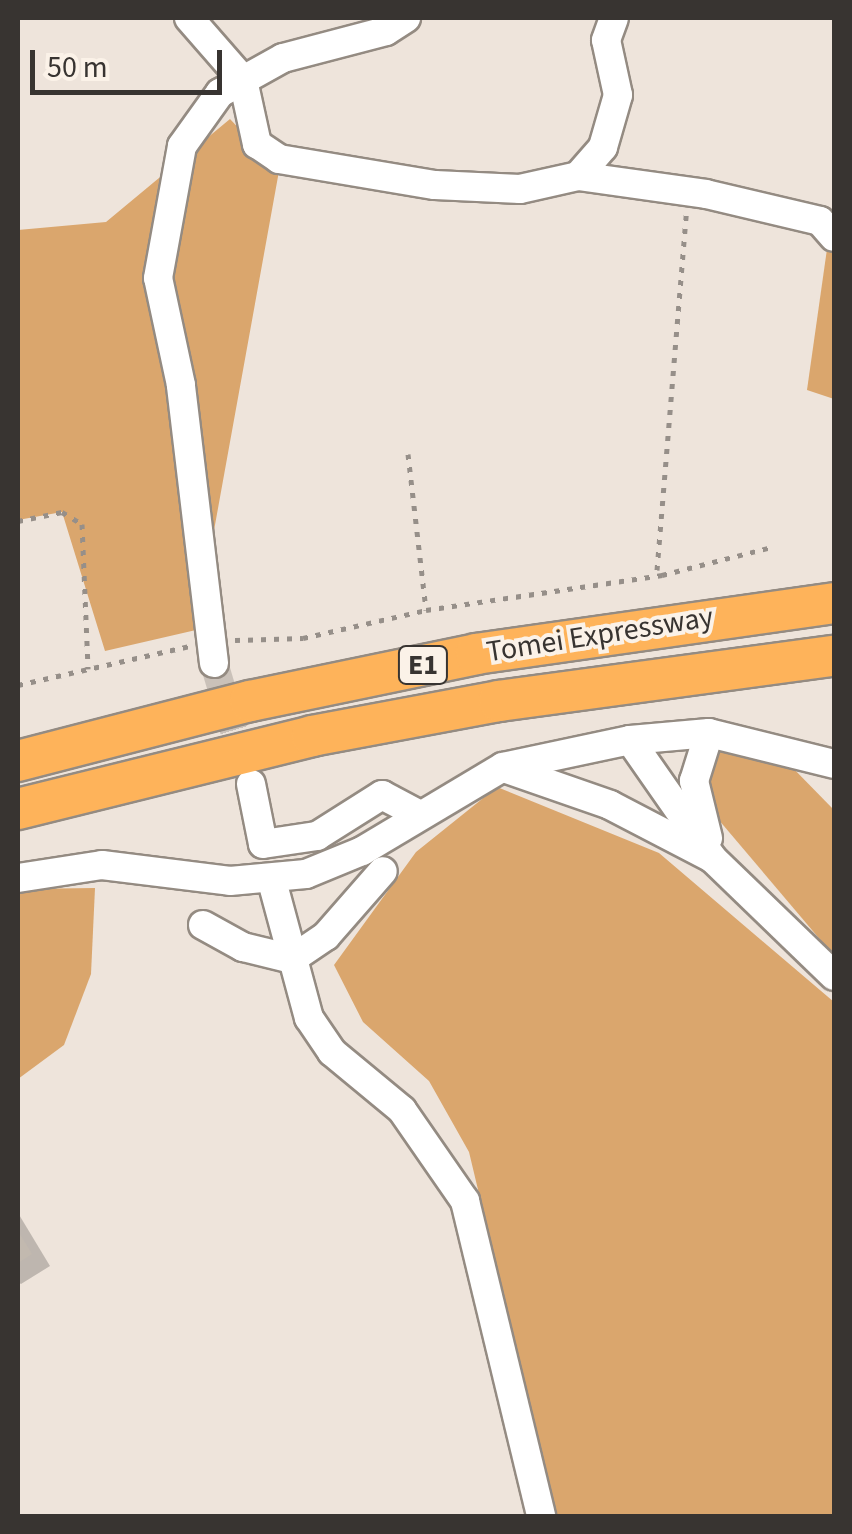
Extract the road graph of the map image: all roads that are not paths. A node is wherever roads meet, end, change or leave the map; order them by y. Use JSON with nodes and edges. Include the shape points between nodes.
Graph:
{"nodes":[{"id":1,"x":188,"y":18,"type":"edge"},
{"id":2,"x":406,"y":18,"type":"edge"},
{"id":3,"x":614,"y":18,"type":"edge"},
{"id":4,"x":244,"y":80,"type":"junction"},
{"id":5,"x":578,"y":176,"type":"junction"},
{"id":6,"x":834,"y":237,"type":"edge"},
{"id":7,"x":834,"y":603,"type":"edge"},
{"id":8,"x":212,"y":652,"type":"tunnel mouth"},
{"id":9,"x":834,"y":656,"type":"edge"},
{"id":10,"x":709,"y":733,"type":"junction"},
{"id":11,"x":630,"y":740,"type":"junction"},
{"id":12,"x":18,"y":761,"type":"edge"},
{"id":13,"x":834,"y":764,"type":"edge"},
{"id":14,"x":503,"y":768,"type":"junction"},
{"id":15,"x":250,"y":784,"type":"tunnel mouth"},
{"id":16,"x":81,"y":790,"type":"junction"},
{"id":17,"x":18,"y":809,"type":"edge"},
{"id":18,"x":418,"y":814,"type":"junction"},
{"id":19,"x":18,"y":817,"type":"edge"},
{"id":20,"x":713,"y":859,"type":"junction"},
{"id":21,"x":382,"y":872,"type":"dead end"},
{"id":22,"x":18,"y":878,"type":"edge"},
{"id":23,"x":272,"y":881,"type":"junction"},
{"id":24,"x":203,"y":925,"type":"dead end"},
{"id":25,"x":292,"y":959,"type":"junction"},
{"id":26,"x":834,"y":976,"type":"edge"},
{"id":27,"x":541,"y":1516,"type":"edge"}],
"edges":[{"from":1,"to":4,"type":"street"},
{"from":2,"to":4,"type":"street","via":[[386,30],[283,58]]},
{"from":3,"to":5,"type":"street","via":[[606,40],[618,95],[603,147]]},
{"from":4,"to":5,"type":"street","via":[[257,144],[278,159],[436,185],[520,189]]},
{"from":4,"to":8,"type":"street","via":[[220,93],[182,146],[158,278],[181,385]]},
{"from":5,"to":6,"type":"street","via":[[820,221]]},
{"from":7,"to":12,"type":"highway","name":"Tomei Expressway","number":"E1","via":[[476,654],[250,701]]},
{"from":9,"to":16,"type":"highway","name":"Tomei Expressway","number":"E1","via":[[499,701]]},
{"from":10,"to":11,"type":"street"},
{"from":10,"to":13,"type":"street"},
{"from":10,"to":20,"type":"street","via":[[694,781]]},
{"from":11,"to":14,"type":"street"},
{"from":11,"to":20,"type":"street"},
{"from":14,"to":18,"type":"street"},
{"from":14,"to":20,"type":"street","via":[[610,805]]},
{"from":15,"to":18,"type":"street","via":[[263,844],[317,836],[382,795]]},
{"from":16,"to":17,"type":"highway","name":"Tomei Expressway","number":"E1"},
{"from":16,"to":19,"type":"highway"},
{"from":18,"to":23,"type":"street","via":[[347,859]]},
{"from":20,"to":26,"type":"street"},
{"from":21,"to":25,"type":"street","via":[[326,936]]},
{"from":22,"to":23,"type":"street","via":[[102,865]]},
{"from":23,"to":25,"type":"street"},
{"from":24,"to":25,"type":"street","via":[[243,947]]},
{"from":25,"to":27,"type":"street","via":[[309,1018],[332,1052],[402,1110],[465,1201]]}]}
